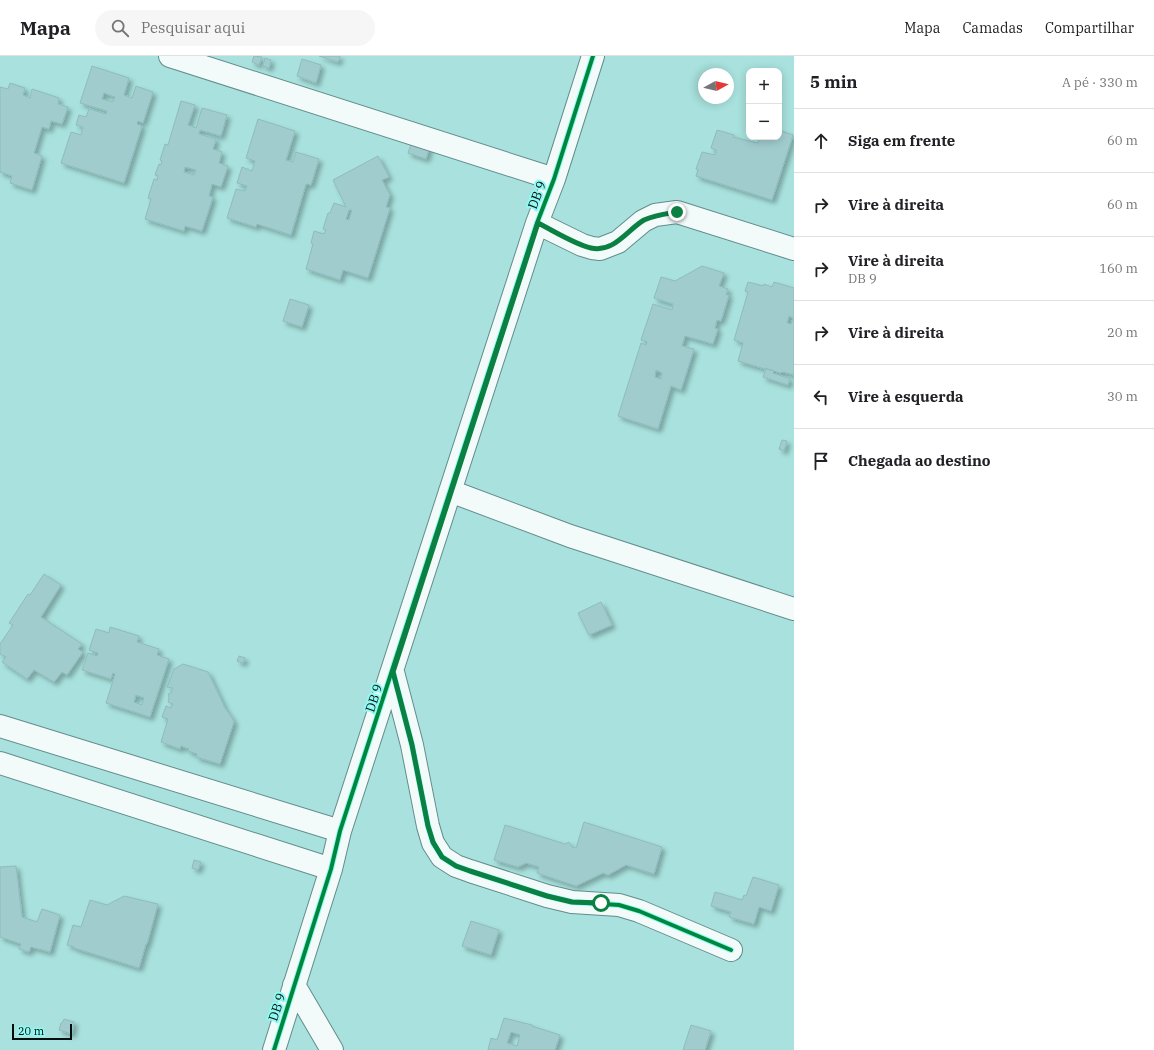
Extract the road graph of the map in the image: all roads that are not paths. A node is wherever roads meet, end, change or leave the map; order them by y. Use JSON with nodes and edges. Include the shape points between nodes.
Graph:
{"nodes":[{"id":1,"x":170,"y":56,"type":"edge"},
{"id":2,"x":593,"y":56,"type":"edge"},
{"id":3,"x":554,"y":179,"type":"junction"},
{"id":4,"x":538,"y":223,"type":"junction"},
{"id":5,"x":794,"y":249,"type":"edge"},
{"id":6,"x":450,"y":491,"type":"junction"},
{"id":7,"x":794,"y":609,"type":"edge"},
{"id":8,"x":393,"y":672,"type":"junction"},
{"id":9,"x":0,"y":726,"type":"edge"},
{"id":10,"x":0,"y":763,"type":"edge"},
{"id":11,"x":340,"y":831,"type":"junction"},
{"id":12,"x":331,"y":869,"type":"junction"},
{"id":13,"x":731,"y":950,"type":"dead end"},
{"id":14,"x":294,"y":985,"type":"junction"},
{"id":15,"x":274,"y":1050,"type":"edge"},
{"id":16,"x":332,"y":1050,"type":"edge"}],
"edges":[{"from":1,"to":3,"type":"street"},
{"from":2,"to":3,"type":"street","name":"DB 9"},
{"from":3,"to":4,"type":"street","name":"DB 9"},
{"from":4,"to":5,"type":"street","via":[[582,245],[600,249],[618,242],[655,215],[677,212]]},
{"from":4,"to":6,"type":"street","name":"DB 9"},
{"from":6,"to":7,"type":"street","via":[[570,536]]},
{"from":6,"to":8,"type":"street","name":"DB 9"},
{"from":8,"to":11,"type":"street","name":"DB 9"},
{"from":8,"to":13,"type":"street","via":[[412,745],[428,826],[433,842],[442,857],[456,866],[547,896],[572,902],[619,905],[639,911]]},
{"from":9,"to":11,"type":"street"},
{"from":10,"to":12,"type":"street"},
{"from":11,"to":12,"type":"street","name":"DB 9"},
{"from":12,"to":14,"type":"street","name":"DB 9"},
{"from":14,"to":15,"type":"street","name":"DB 9"},
{"from":14,"to":16,"type":"street"}]}
